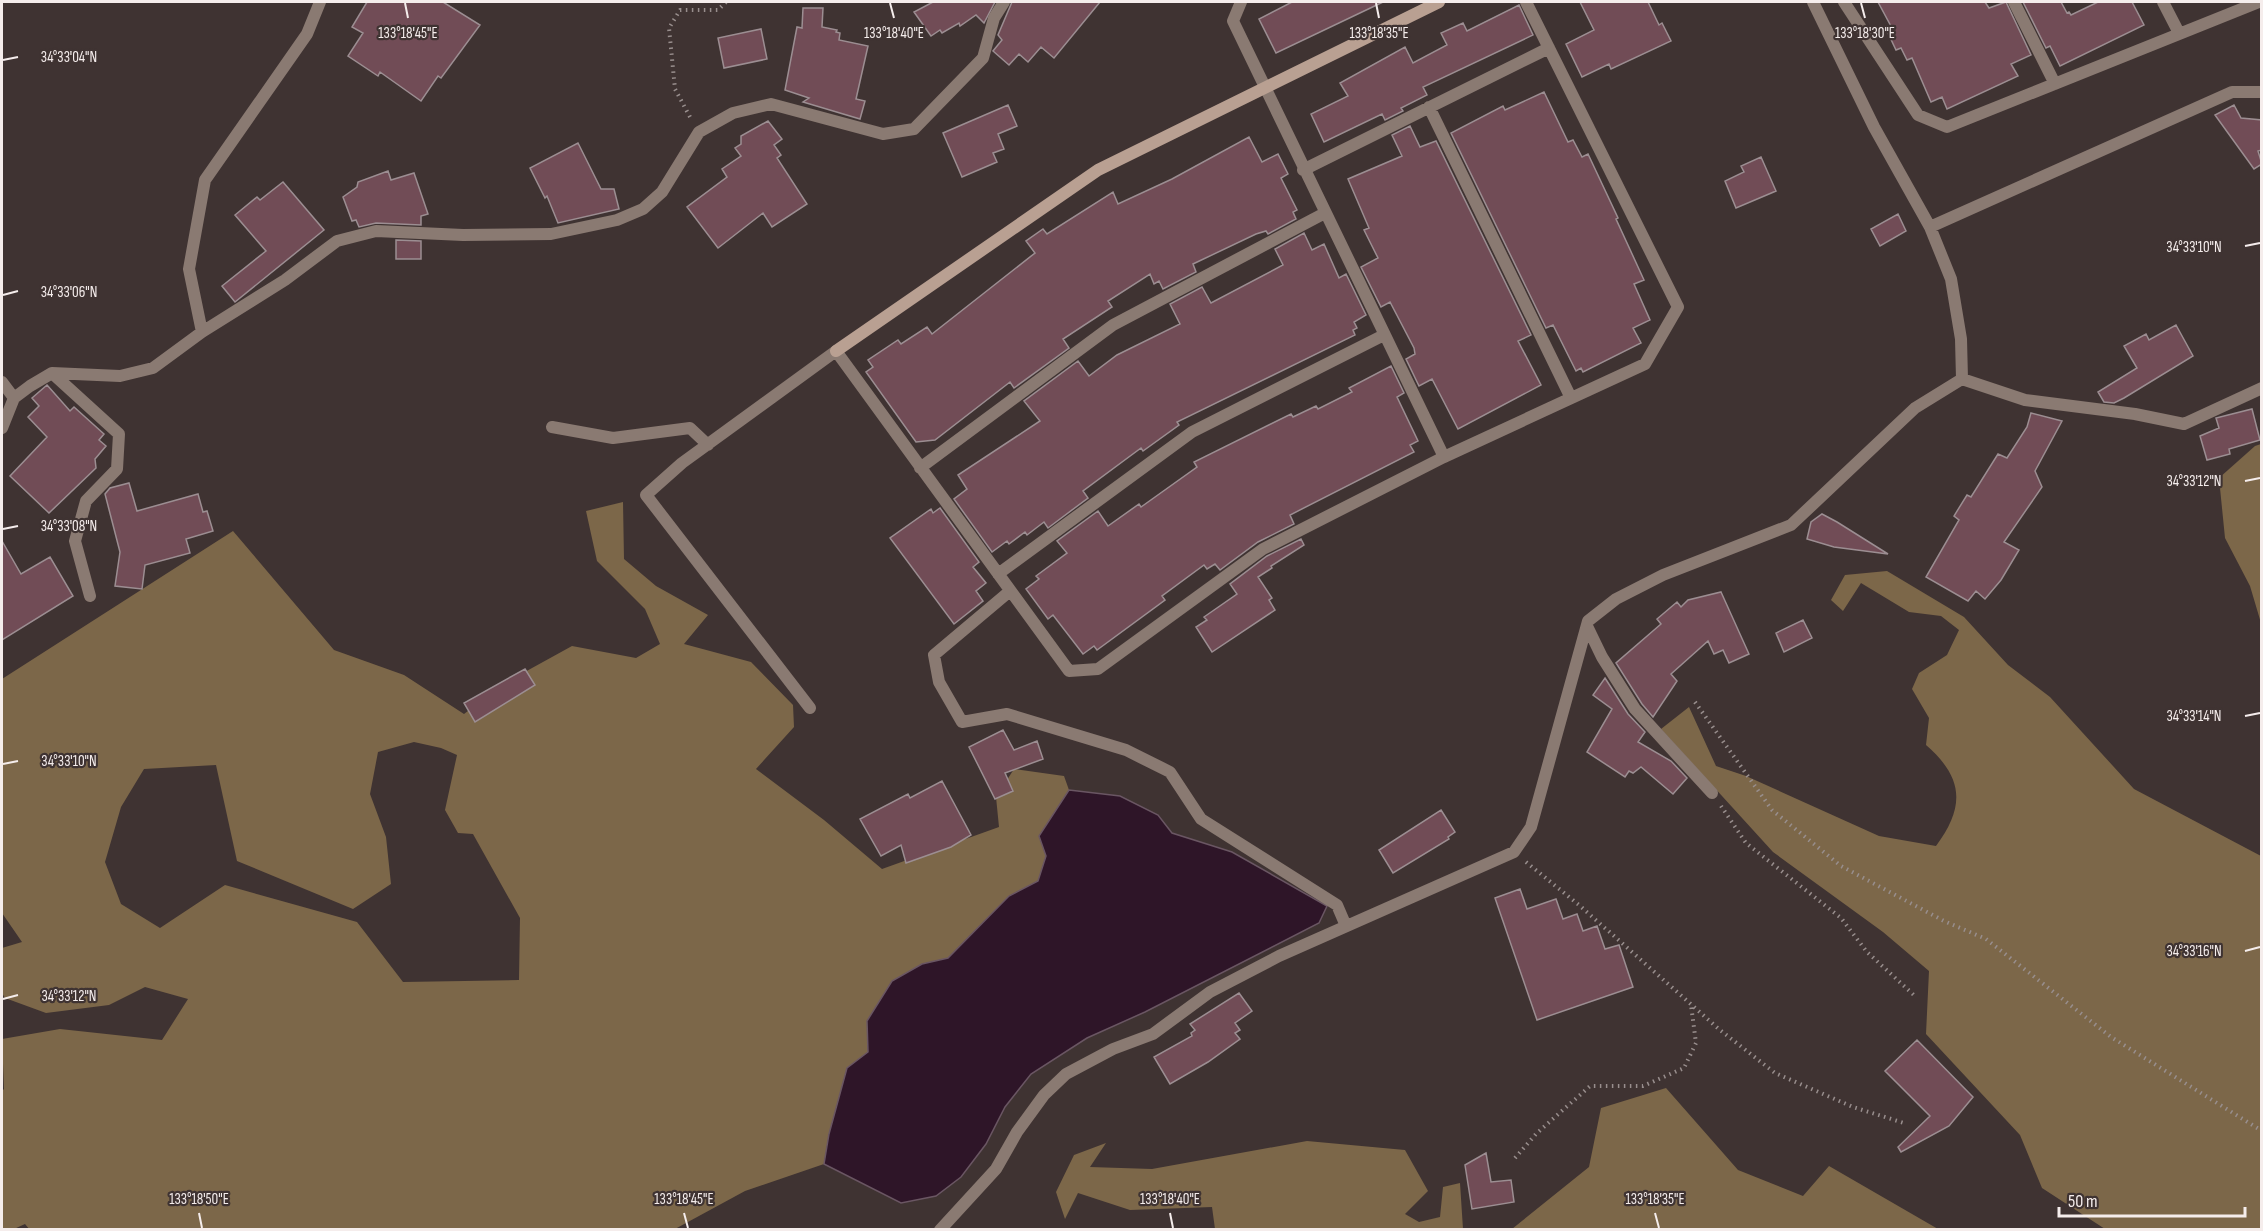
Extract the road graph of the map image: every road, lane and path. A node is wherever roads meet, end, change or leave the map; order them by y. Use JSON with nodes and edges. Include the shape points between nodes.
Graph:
{"nodes":[{"id":1,"x":320,"y":2,"type":"edge"},
{"id":2,"x":726,"y":2,"type":"edge"},
{"id":3,"x":1004,"y":2,"type":"edge"},
{"id":4,"x":1241,"y":2,"type":"edge"},
{"id":5,"x":1439,"y":2,"type":"edge"},
{"id":6,"x":1526,"y":2,"type":"edge"},
{"id":7,"x":1813,"y":2,"type":"edge"},
{"id":8,"x":1844,"y":2,"type":"edge"},
{"id":9,"x":2014,"y":2,"type":"edge"},
{"id":10,"x":2163,"y":2,"type":"edge"},
{"id":11,"x":2257,"y":2,"type":"edge"},
{"id":12,"x":2179,"y":33,"type":"junction"},
{"id":13,"x":1549,"y":48,"type":"junction"},
{"id":14,"x":2055,"y":84,"type":"junction"},
{"id":15,"x":1263,"y":88,"type":"junction"},
{"id":16,"x":2262,"y":92,"type":"edge"},
{"id":17,"x":1429,"y":107,"type":"junction"},
{"id":18,"x":699,"y":132,"type":"junction"},
{"id":19,"x":1303,"y":170,"type":"junction"},
{"id":20,"x":1324,"y":213,"type":"junction"},
{"id":21,"x":1930,"y":227,"type":"junction"},
{"id":22,"x":202,"y":332,"type":"junction"},
{"id":23,"x":1384,"y":335,"type":"junction"},
{"id":24,"x":836,"y":351,"type":"junction"},
{"id":25,"x":52,"y":374,"type":"junction"},
{"id":26,"x":1962,"y":379,"type":"junction"},
{"id":27,"x":2,"y":382,"type":"edge"},
{"id":28,"x":2262,"y":388,"type":"edge"},
{"id":29,"x":14,"y":398,"type":"junction"},
{"id":30,"x":1571,"y":398,"type":"junction"},
{"id":31,"x":552,"y":427,"type":"dead end"},
{"id":32,"x":2,"y":429,"type":"edge"},
{"id":33,"x":708,"y":445,"type":"junction"},
{"id":34,"x":1444,"y":457,"type":"junction"},
{"id":35,"x":921,"y":468,"type":"junction"},
{"id":36,"x":998,"y":574,"type":"junction"},
{"id":37,"x":1010,"y":591,"type":"junction"},
{"id":38,"x":90,"y":596,"type":"dead end"},
{"id":39,"x":1587,"y":626,"type":"junction"},
{"id":40,"x":1695,"y":702,"type":"dead end"},
{"id":41,"x":810,"y":708,"type":"dead end"},
{"id":42,"x":1712,"y":793,"type":"joint"},
{"id":43,"x":1514,"y":852,"type":"junction"},
{"id":44,"x":1346,"y":927,"type":"junction"},
{"id":45,"x":1916,"y":997,"type":"dead end"},
{"id":46,"x":1691,"y":1005,"type":"junction"},
{"id":47,"x":1904,"y":1123,"type":"dead end"},
{"id":48,"x":2262,"y":1131,"type":"edge"},
{"id":49,"x":1515,"y":1158,"type":"dead end"},
{"id":50,"x":940,"y":1230,"type":"edge"}],
"edges":[{"from":1,"to":22,"type":"street","via":[[307,34],[205,180],[189,269]]},
{"from":2,"to":18,"type":"path","via":[[718,10],[680,10],[669,28],[675,89]]},
{"from":3,"to":18,"type":"street","via":[[994,18],[983,58],[914,129],[883,134],[771,105],[733,113]]},
{"from":4,"to":15,"type":"street","via":[[1233,21]]},
{"from":5,"to":15,"type":"street"},
{"from":6,"to":13,"type":"street"},
{"from":7,"to":21,"type":"street","via":[[1874,127]]},
{"from":8,"to":14,"type":"street","via":[[1918,115],[1947,127]]},
{"from":9,"to":14,"type":"street"},
{"from":10,"to":12,"type":"street"},
{"from":11,"to":12,"type":"street"},
{"from":12,"to":14,"type":"street"},
{"from":13,"to":17,"type":"street"},
{"from":13,"to":30,"type":"street","via":[[1678,307],[1645,364]]},
{"from":15,"to":19,"type":"street"},
{"from":15,"to":24,"type":"street","via":[[1098,170]]},
{"from":16,"to":21,"type":"street","via":[[2232,92]]},
{"from":17,"to":19,"type":"street"},
{"from":17,"to":30,"type":"street"},
{"from":18,"to":22,"type":"street","via":[[662,192],[643,209],[616,220],[550,234],[463,236],[376,231],[337,242]]},
{"from":19,"to":20,"type":"street"},
{"from":20,"to":23,"type":"street"},
{"from":20,"to":35,"type":"street","via":[[1113,325]]},
{"from":21,"to":26,"type":"street","via":[[1951,279],[1961,339]]},
{"from":22,"to":25,"type":"street","via":[[153,368],[120,376]]},
{"from":23,"to":34,"type":"street"},
{"from":23,"to":36,"type":"street","via":[[1192,432]]},
{"from":24,"to":33,"type":"street"},
{"from":24,"to":35,"type":"street"},
{"from":25,"to":29,"type":"street"},
{"from":25,"to":38,"type":"street","via":[[119,434],[117,469],[86,501],[75,541]]},
{"from":26,"to":28,"type":"street","via":[[2025,400],[2184,424]]},
{"from":26,"to":39,"type":"street","via":[[1915,408],[1791,525],[1663,574],[1616,599]]},
{"from":27,"to":29,"type":"street"},
{"from":29,"to":32,"type":"street"},
{"from":30,"to":34,"type":"street"},
{"from":31,"to":33,"type":"street","via":[[613,438],[690,428]]},
{"from":33,"to":41,"type":"street","via":[[646,495]]},
{"from":34,"to":37,"type":"street","via":[[1263,549],[1098,669],[1069,671]]},
{"from":35,"to":36,"type":"street"},
{"from":36,"to":37,"type":"street"},
{"from":37,"to":44,"type":"street","via":[[934,655],[939,682],[962,722],[1007,714],[1126,750],[1170,772],[1201,819],[1337,905]]},
{"from":39,"to":42,"type":"street","via":[[1635,709]]},
{"from":39,"to":43,"type":"street","via":[[1531,827]]},
{"from":40,"to":48,"type":"path","via":[[1772,810],[1841,866],[1986,939],[2111,1037]]},
{"from":42,"to":45,"type":"path","via":[[1746,843],[1841,918],[1867,952]]},
{"from":43,"to":44,"type":"street"},
{"from":43,"to":46,"type":"path"},
{"from":44,"to":50,"type":"street","via":[[1210,992],[1153,1034],[1113,1049],[1066,1074],[1044,1095],[1017,1132],[996,1170]]},
{"from":46,"to":47,"type":"path","via":[[1775,1073],[1853,1107]]},
{"from":46,"to":49,"type":"path","via":[[1696,1043],[1684,1068],[1643,1086],[1590,1086]]}]}
